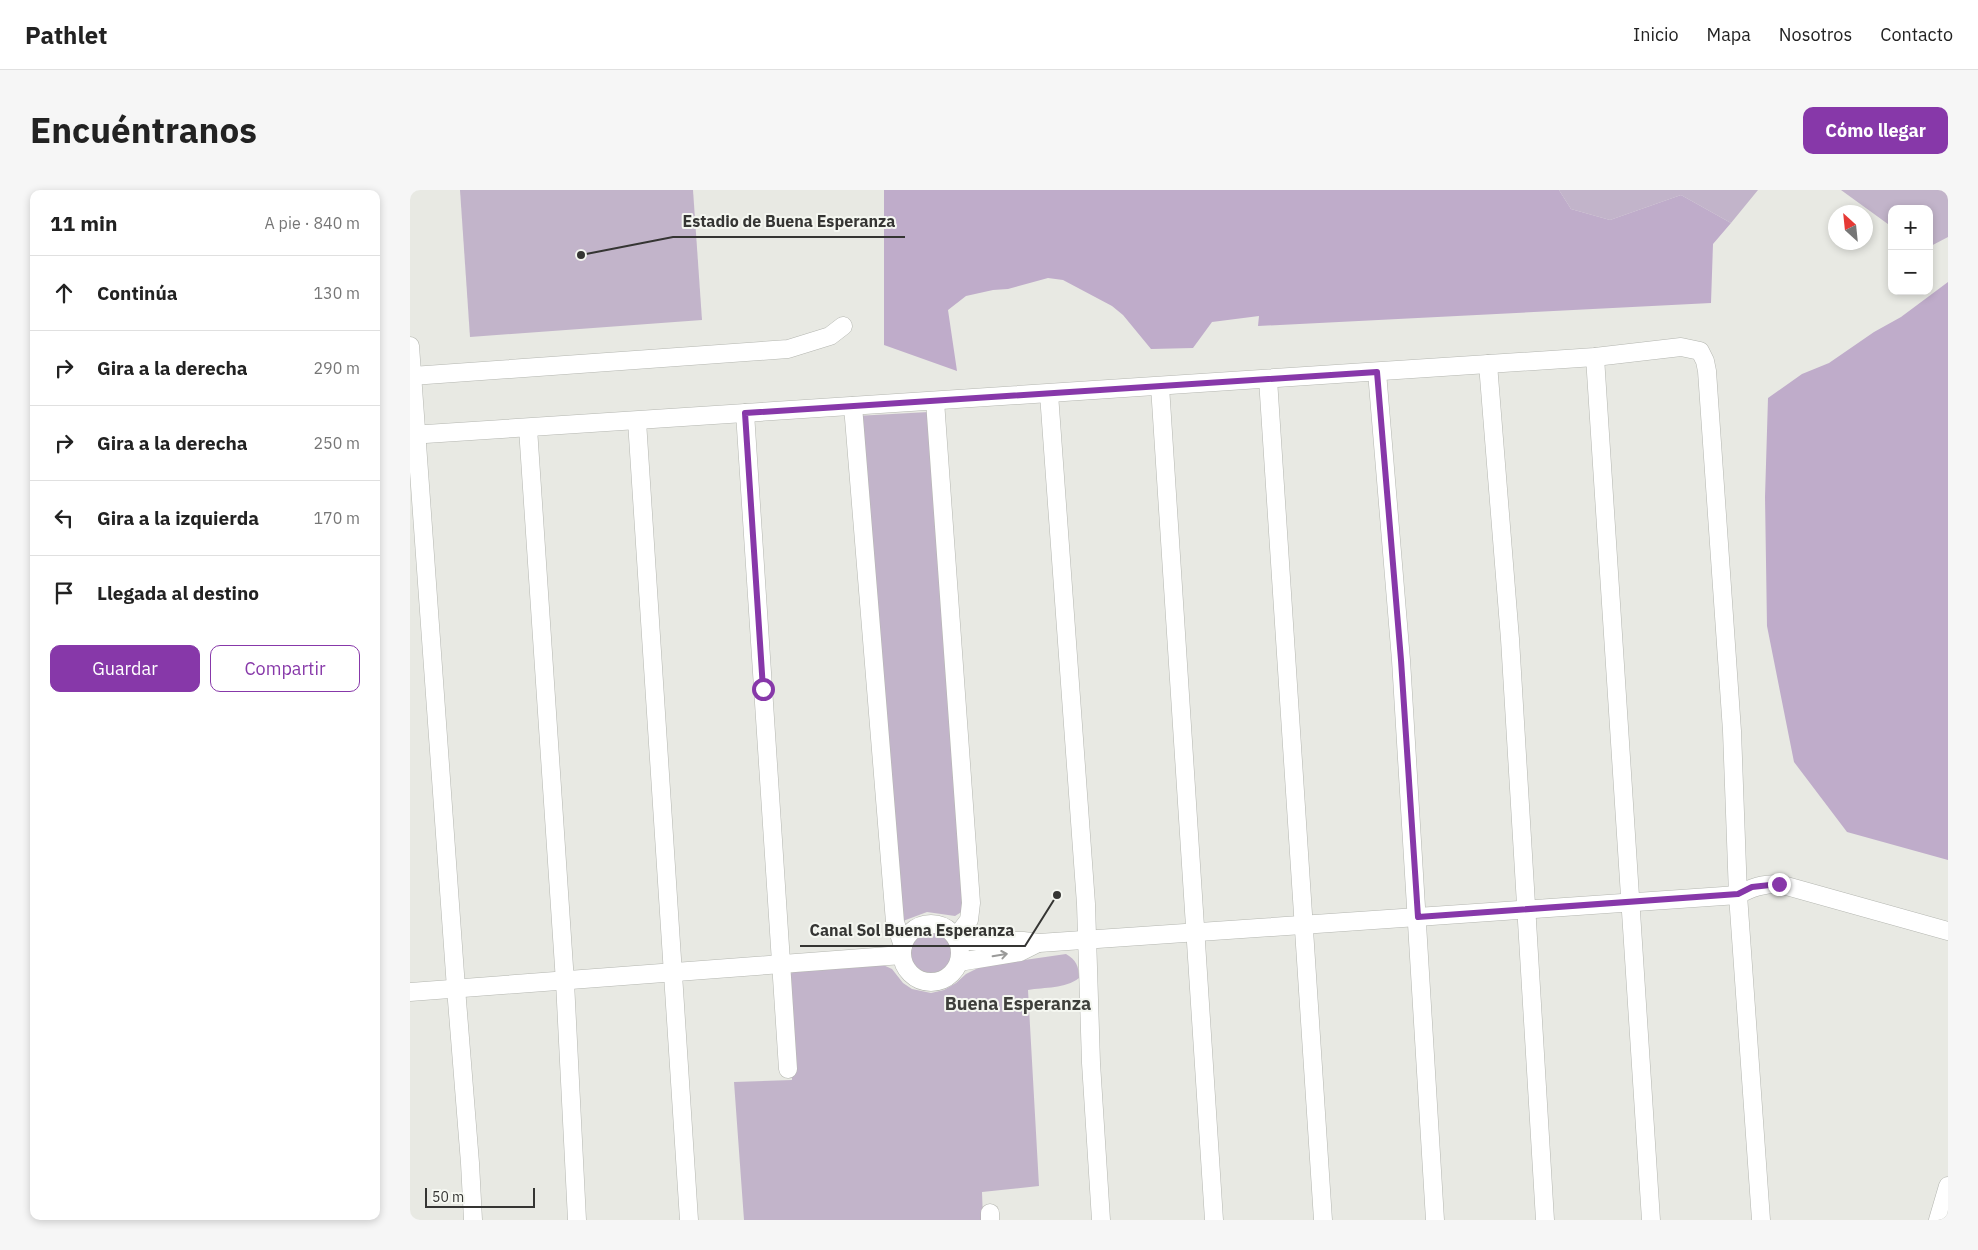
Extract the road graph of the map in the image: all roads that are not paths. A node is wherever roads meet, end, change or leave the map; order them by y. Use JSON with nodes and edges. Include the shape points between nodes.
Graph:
{"nodes":[{"id":1,"x":843,"y":326,"type":"dead end"},
{"id":2,"x":410,"y":346,"type":"edge"},
{"id":3,"x":1595,"y":357,"type":"junction"},
{"id":4,"x":1488,"y":364,"type":"junction"},
{"id":5,"x":1377,"y":372,"type":"junction"},
{"id":6,"x":412,"y":376,"type":"junction"},
{"id":7,"x":1268,"y":379,"type":"junction"},
{"id":8,"x":1160,"y":386,"type":"junction"},
{"id":9,"x":1049,"y":394,"type":"junction"},
{"id":10,"x":935,"y":401,"type":"junction"},
{"id":11,"x":853,"y":406,"type":"junction"},
{"id":12,"x":745,"y":413,"type":"junction"},
{"id":13,"x":637,"y":420,"type":"junction"},
{"id":14,"x":528,"y":428,"type":"junction"},
{"id":15,"x":414,"y":435,"type":"edge"},
{"id":16,"x":1738,"y":894,"type":"junction"},
{"id":17,"x":1630,"y":902,"type":"junction"},
{"id":18,"x":1526,"y":909,"type":"junction"},
{"id":19,"x":1418,"y":917,"type":"junction"},
{"id":20,"x":1305,"y":924,"type":"junction"},
{"id":21,"x":1948,"y":931,"type":"edge"},
{"id":22,"x":1196,"y":932,"type":"junction"},
{"id":23,"x":957,"y":939,"type":"junction"},
{"id":24,"x":1087,"y":940,"type":"junction"},
{"id":25,"x":1039,"y":943,"type":"junction"},
{"id":26,"x":902,"y":951,"type":"junction"},
{"id":27,"x":959,"y":962,"type":"junction"},
{"id":28,"x":781,"y":964,"type":"junction"},
{"id":29,"x":674,"y":973,"type":"junction"},
{"id":30,"x":565,"y":982,"type":"junction"},
{"id":31,"x":456,"y":988,"type":"junction"},
{"id":32,"x":410,"y":992,"type":"edge"},
{"id":33,"x":788,"y":1069,"type":"dead end"},
{"id":34,"x":1948,"y":1186,"type":"edge"},
{"id":35,"x":473,"y":1220,"type":"edge"},
{"id":36,"x":577,"y":1220,"type":"edge"},
{"id":37,"x":689,"y":1220,"type":"edge"},
{"id":38,"x":1101,"y":1220,"type":"edge"},
{"id":39,"x":1214,"y":1220,"type":"edge"},
{"id":40,"x":1323,"y":1220,"type":"edge"},
{"id":41,"x":1435,"y":1220,"type":"edge"},
{"id":42,"x":1544,"y":1220,"type":"edge"},
{"id":43,"x":1651,"y":1220,"type":"edge"},
{"id":44,"x":1761,"y":1220,"type":"edge"},
{"id":45,"x":1938,"y":1220,"type":"edge"}],
"edges":[{"from":1,"to":6,"type":"street","via":[[830,336],[788,349]]},
{"from":2,"to":6,"type":"street"},
{"from":3,"to":4,"type":"street"},
{"from":3,"to":16,"type":"street","via":[[1691,348],[1700,350],[1706,361],[1732,731]]},
{"from":3,"to":17,"type":"street"},
{"from":4,"to":5,"type":"street"},
{"from":4,"to":18,"type":"street","via":[[1510,639]]},
{"from":5,"to":7,"type":"street"},
{"from":5,"to":19,"type":"street"},
{"from":6,"to":15,"type":"street"},
{"from":7,"to":8,"type":"street"},
{"from":7,"to":20,"type":"street"},
{"from":8,"to":9,"type":"street"},
{"from":8,"to":22,"type":"street"},
{"from":9,"to":10,"type":"street"},
{"from":9,"to":24,"type":"street"},
{"from":10,"to":11,"type":"street"},
{"from":10,"to":23,"type":"street","via":[[971,903],[969,920]]},
{"from":11,"to":12,"type":"street"},
{"from":11,"to":26,"type":"street","via":[[895,922]]},
{"from":12,"to":13,"type":"street"},
{"from":12,"to":28,"type":"street"},
{"from":13,"to":14,"type":"street"},
{"from":13,"to":29,"type":"street"},
{"from":14,"to":15,"type":"street"},
{"from":14,"to":30,"type":"street"},
{"from":15,"to":31,"type":"street"},
{"from":16,"to":17,"type":"street"},
{"from":16,"to":21,"type":"street","via":[[1752,887],[1779,884]]},
{"from":16,"to":44,"type":"street"},
{"from":17,"to":18,"type":"street"},
{"from":17,"to":43,"type":"street"},
{"from":18,"to":19,"type":"street"},
{"from":18,"to":42,"type":"street"},
{"from":19,"to":20,"type":"street"},
{"from":19,"to":41,"type":"street"},
{"from":20,"to":22,"type":"street"},
{"from":20,"to":40,"type":"street"},
{"from":22,"to":24,"type":"street"},
{"from":22,"to":39,"type":"street"},
{"from":23,"to":25,"type":"street"},
{"from":23,"to":26,"type":"street","via":[[941,925],[922,925],[907,937]]},
{"from":23,"to":27,"type":"street","via":[[961,951]]},
{"from":24,"to":25,"type":"street"},
{"from":24,"to":38,"type":"street"},
{"from":27,"to":25,"type":"street","one_way":true,"via":[[1020,952]]},
{"from":26,"to":27,"type":"street","via":[[904,965],[910,973],[928,982],[947,978]]},
{"from":26,"to":28,"type":"street"},
{"from":28,"to":29,"type":"street"},
{"from":28,"to":33,"type":"street"},
{"from":29,"to":30,"type":"street"},
{"from":29,"to":37,"type":"street"},
{"from":30,"to":31,"type":"street"},
{"from":30,"to":36,"type":"street"},
{"from":31,"to":32,"type":"street"},
{"from":31,"to":35,"type":"street"},
{"from":34,"to":45,"type":"street"}]}
